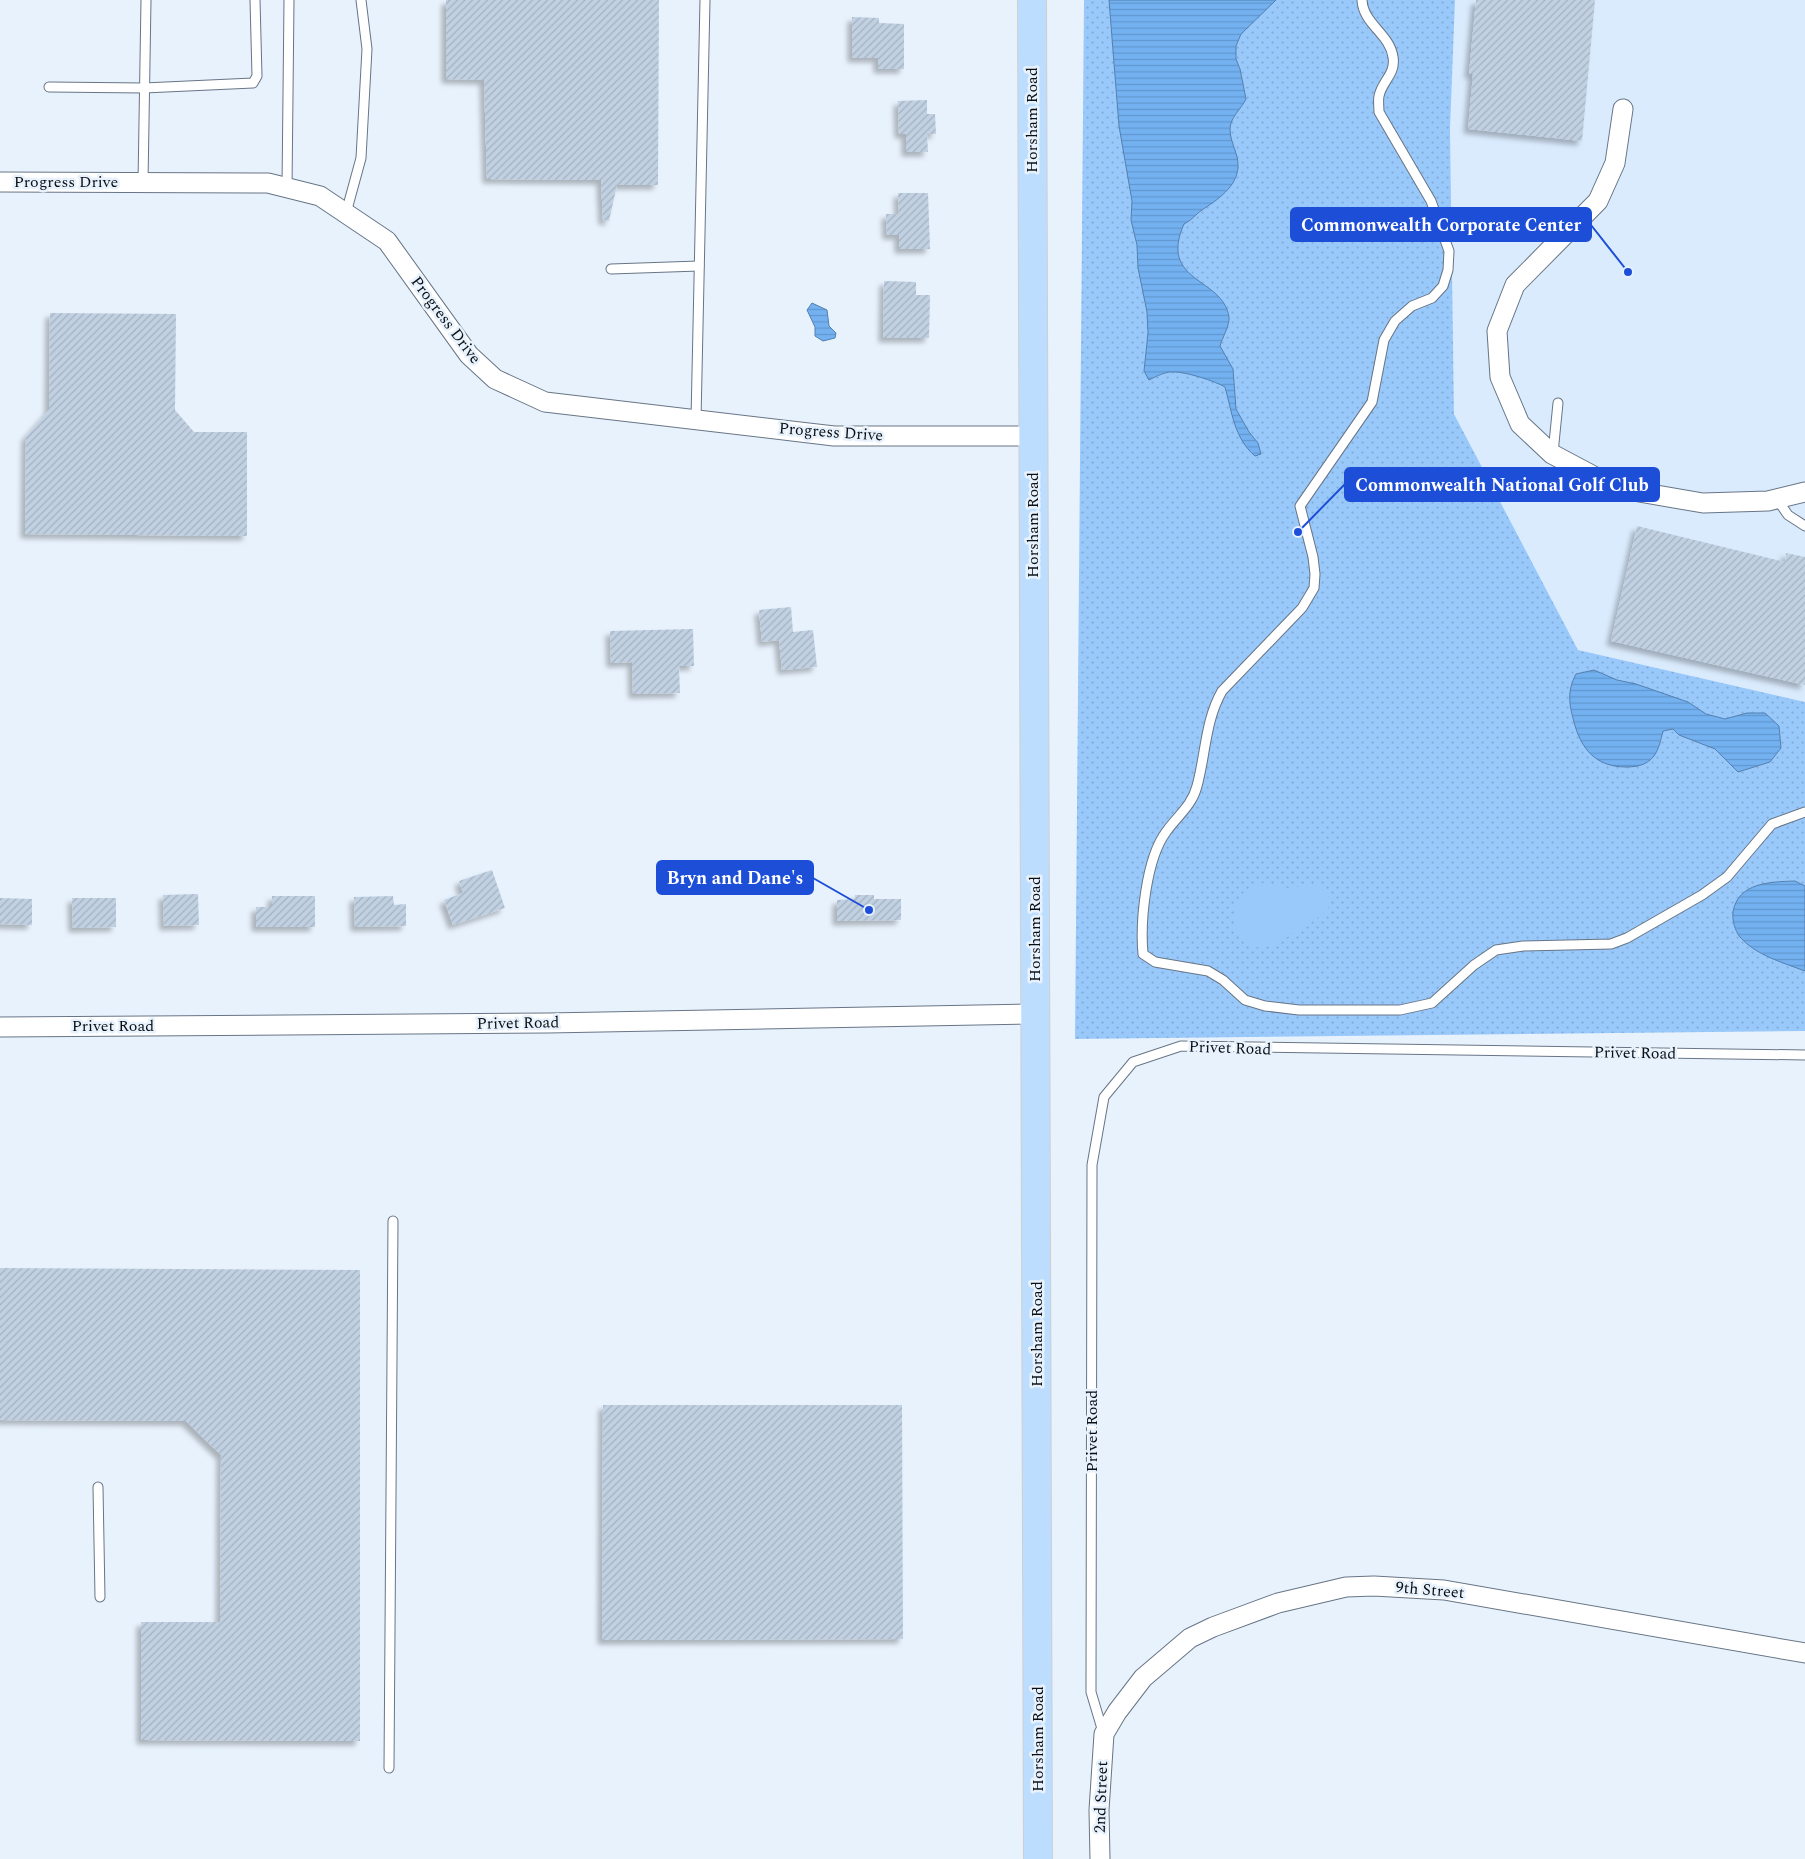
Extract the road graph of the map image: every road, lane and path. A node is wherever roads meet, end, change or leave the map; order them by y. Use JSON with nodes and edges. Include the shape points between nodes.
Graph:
{"nodes":[{"id":1,"x":146,"y":0,"type":"edge"},
{"id":2,"x":255,"y":0,"type":"edge"},
{"id":3,"x":289,"y":0,"type":"edge"},
{"id":4,"x":361,"y":0,"type":"edge"},
{"id":5,"x":705,"y":0,"type":"edge"},
{"id":6,"x":1032,"y":0,"type":"edge"},
{"id":7,"x":1362,"y":0,"type":"edge"},
{"id":8,"x":49,"y":88,"type":"dead end"},
{"id":9,"x":144,"y":88,"type":"junction"},
{"id":10,"x":1623,"y":110,"type":"dead end"},
{"id":11,"x":0,"y":182,"type":"edge"},
{"id":12,"x":143,"y":183,"type":"junction"},
{"id":13,"x":287,"y":188,"type":"junction"},
{"id":14,"x":346,"y":214,"type":"junction"},
{"id":15,"x":699,"y":266,"type":"junction"},
{"id":16,"x":611,"y":270,"type":"dead end"},
{"id":17,"x":1558,"y":403,"type":"dead end"},
{"id":18,"x":696,"y":420,"type":"junction"},
{"id":19,"x":1032,"y":436,"type":"junction"},
{"id":20,"x":1552,"y":454,"type":"junction"},
{"id":21,"x":1805,"y":492,"type":"edge"},
{"id":22,"x":1777,"y":499,"type":"junction"},
{"id":23,"x":1805,"y":526,"type":"edge"},
{"id":24,"x":1804,"y":812,"type":"edge"},
{"id":25,"x":1036,"y":1014,"type":"junction"},
{"id":26,"x":0,"y":1026,"type":"edge"},
{"id":27,"x":1805,"y":1055,"type":"edge"},
{"id":28,"x":393,"y":1221,"type":"dead end"},
{"id":29,"x":98,"y":1487,"type":"dead end"},
{"id":30,"x":100,"y":1597,"type":"dead end"},
{"id":31,"x":1805,"y":1653,"type":"edge"},
{"id":32,"x":1104,"y":1734,"type":"junction"},
{"id":33,"x":389,"y":1768,"type":"dead end"},
{"id":34,"x":1038,"y":1859,"type":"edge"},
{"id":35,"x":1100,"y":1859,"type":"edge"}],
"edges":[{"from":1,"to":9,"type":"lane"},
{"from":2,"to":9,"type":"lane","via":[[257,76],[253,83]]},
{"from":3,"to":13,"type":"lane"},
{"from":4,"to":14,"type":"lane","via":[[367,49],[361,158]]},
{"from":5,"to":15,"type":"lane"},
{"from":6,"to":19,"type":"main road","name":"Horsham Road"},
{"from":7,"to":24,"type":"lane","via":[[1368,21],[1389,45],[1393,55],[1394,69],[1379,96],[1379,112],[1431,201],[1449,251],[1448,270],[1443,286],[1432,298],[1412,306],[1395,321],[1384,340],[1372,402],[1300,506],[1313,557],[1314,588],[1302,608],[1222,691],[1213,708],[1197,786],[1190,804],[1156,849],[1142,914],[1143,954],[1155,962],[1208,971],[1245,1000],[1264,1006],[1299,1010],[1400,1010],[1432,1003],[1496,950],[1523,946],[1611,944],[1627,938],[1727,877],[1772,824]]},
{"from":8,"to":9,"type":"lane"},
{"from":9,"to":12,"type":"lane"},
{"from":10,"to":20,"type":"street","via":[[1615,163],[1598,201],[1515,285],[1497,331],[1500,377],[1520,424]]},
{"from":11,"to":12,"type":"street","name":"Progress Drive"},
{"from":12,"to":13,"type":"street","name":"Progress Drive","via":[[268,183]]},
{"from":13,"to":14,"type":"street","name":"Progress Drive","via":[[320,196]]},
{"from":14,"to":18,"type":"street","name":"Progress Drive","via":[[387,241],[469,355],[495,379],[545,402]]},
{"from":15,"to":16,"type":"lane"},
{"from":15,"to":18,"type":"lane"},
{"from":17,"to":20,"type":"lane"},
{"from":18,"to":19,"type":"street","name":"Progress Drive","via":[[834,436]]},
{"from":19,"to":25,"type":"main road","name":"Horsham Road"},
{"from":20,"to":22,"type":"street","via":[[1616,488],[1703,504]]},
{"from":21,"to":22,"type":"street"},
{"from":22,"to":23,"type":"lane","via":[[1788,515]]},
{"from":25,"to":26,"type":"street","name":"Privet Road","via":[[548,1023]]},
{"from":25,"to":34,"type":"main road","name":"Horsham Road"},
{"from":27,"to":32,"type":"lane","name":"Privet Road","via":[[1181,1046],[1133,1062],[1104,1097],[1092,1165],[1091,1692]]},
{"from":28,"to":33,"type":"lane"},
{"from":29,"to":30,"type":"lane"},
{"from":31,"to":32,"type":"street","name":"9th Street","via":[[1444,1590],[1346,1587],[1278,1603],[1190,1638],[1143,1678]]},
{"from":32,"to":35,"type":"street","name":"2nd Street","via":[[1099,1810]]}]}
